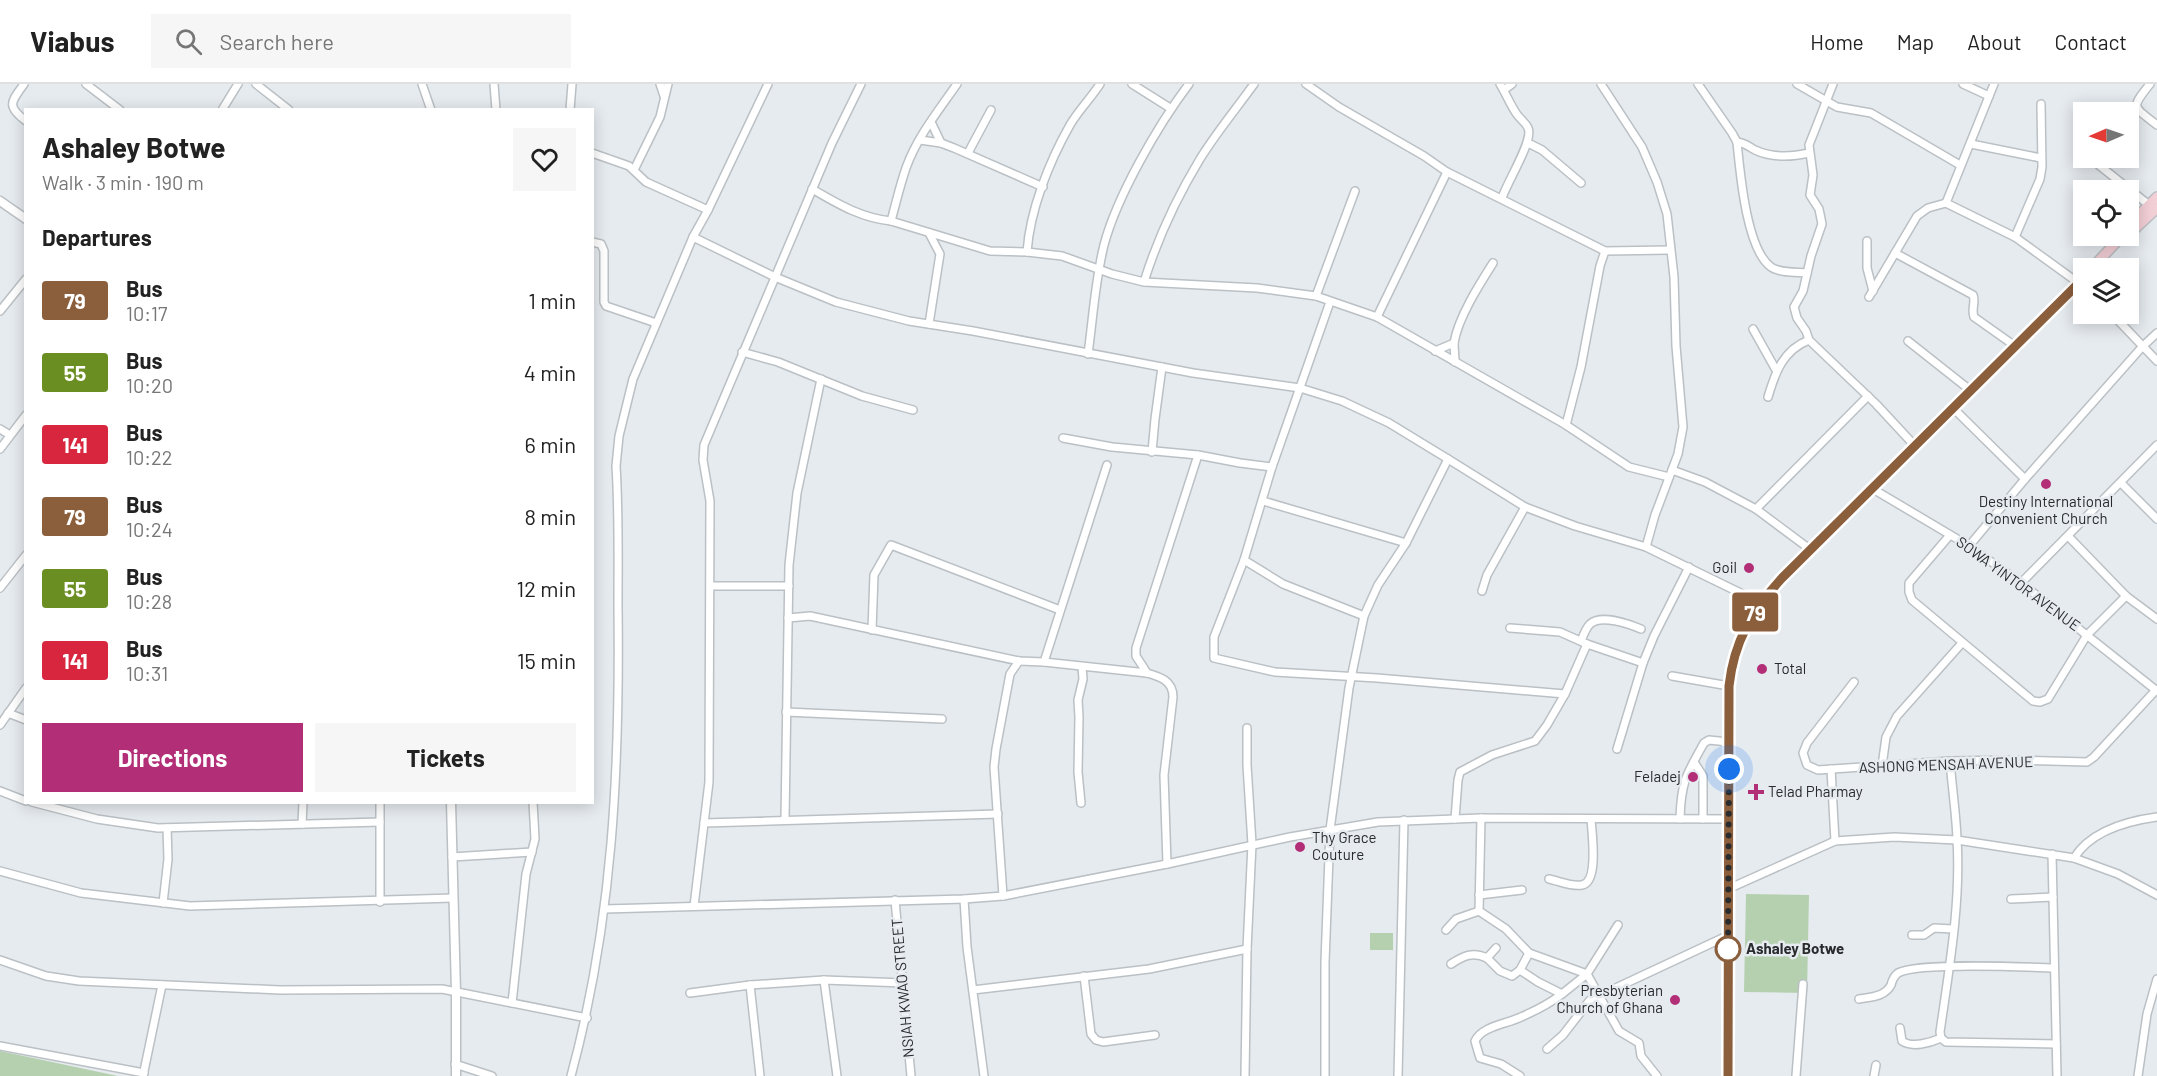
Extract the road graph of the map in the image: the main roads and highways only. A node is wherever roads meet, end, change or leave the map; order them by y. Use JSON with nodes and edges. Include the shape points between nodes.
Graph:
{"nodes":[{"id":1,"x":2157,"y":197,"type":"edge"},
{"id":2,"x":2153,"y":207,"type":"edge"},
{"id":3,"x":2139,"y":218,"type":"edge"},
{"id":4,"x":2139,"y":222,"type":"edge"},
{"id":5,"x":2115,"y":246,"type":"edge"},
{"id":6,"x":2102,"y":258,"type":"edge"},
{"id":7,"x":2073,"y":291,"type":"edge"},
{"id":8,"x":1728,"y":1076,"type":"edge"}],
"edges":[{"from":1,"to":2,"type":"main road"},
{"from":2,"to":3,"type":"main road"},
{"from":2,"to":4,"type":"main road"},
{"from":5,"to":6,"type":"main road"},
{"from":7,"to":8,"type":"main road","via":[[1782,578],[1741,636],[1729,686]]}]}
